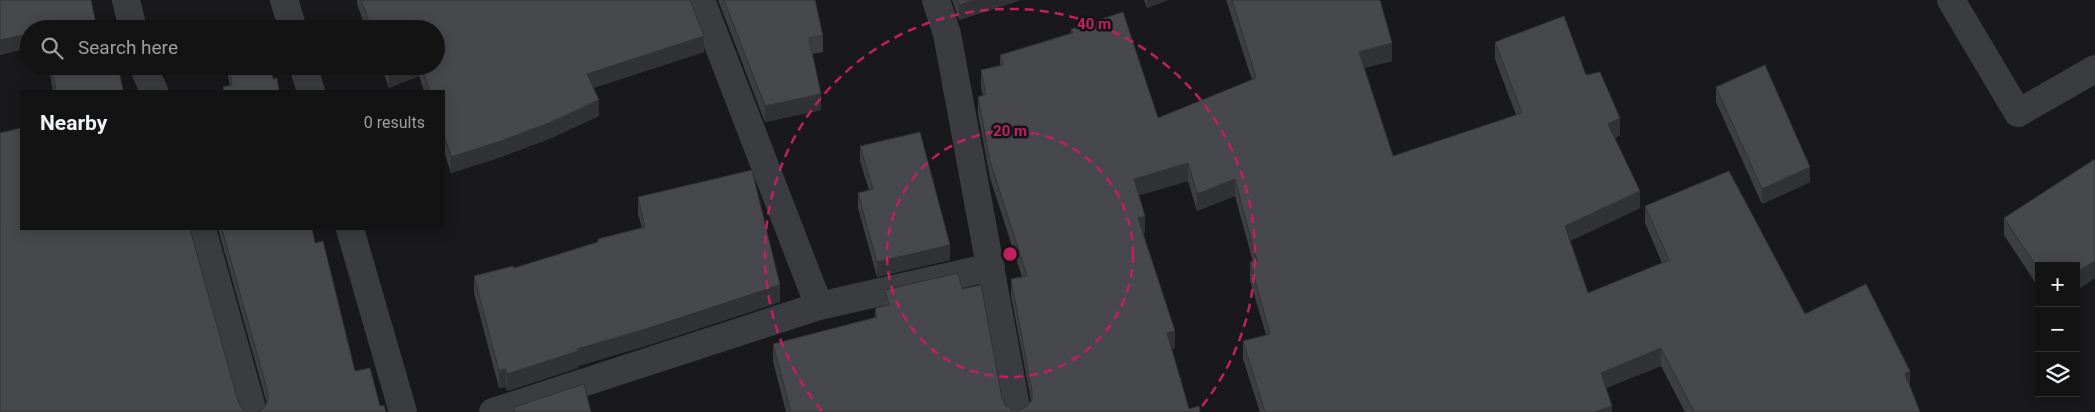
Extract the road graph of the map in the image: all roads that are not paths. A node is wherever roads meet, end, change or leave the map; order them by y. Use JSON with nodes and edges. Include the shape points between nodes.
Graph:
{"nodes":[{"id":1,"x":126,"y":0,"type":"edge"},
{"id":2,"x":284,"y":0,"type":"edge"},
{"id":3,"x":702,"y":0,"type":"edge"},
{"id":4,"x":936,"y":0,"type":"edge"},
{"id":5,"x":1951,"y":0,"type":"edge"},
{"id":6,"x":131,"y":20,"type":"edge"},
{"id":7,"x":290,"y":20,"type":"edge"},
{"id":8,"x":2095,"y":69,"type":"edge"},
{"id":9,"x":147,"y":75,"type":"edge"},
{"id":10,"x":306,"y":75,"type":"edge"},
{"id":11,"x":154,"y":90,"type":"edge"},
{"id":12,"x":311,"y":90,"type":"edge"},
{"id":13,"x":202,"y":230,"type":"edge"},
{"id":14,"x":350,"y":230,"type":"edge"},
{"id":15,"x":991,"y":267,"type":"junction"},
{"id":16,"x":819,"y":306,"type":"junction"},
{"id":17,"x":253,"y":412,"type":"edge"},
{"id":18,"x":403,"y":412,"type":"edge"},
{"id":19,"x":493,"y":412,"type":"edge"},
{"id":20,"x":1017,"y":412,"type":"edge"}],
"edges":[{"from":1,"to":6,"type":"street"},
{"from":2,"to":7,"type":"street"},
{"from":3,"to":16,"type":"street"},
{"from":4,"to":15,"type":"street","via":[[947,34]]},
{"from":5,"to":8,"type":"street","via":[[2018,113]]},
{"from":9,"to":11,"type":"street"},
{"from":10,"to":12,"type":"street"},
{"from":13,"to":17,"type":"street"},
{"from":14,"to":18,"type":"street"},
{"from":15,"to":16,"type":"street"},
{"from":15,"to":20,"type":"street"},
{"from":16,"to":19,"type":"street"}]}
